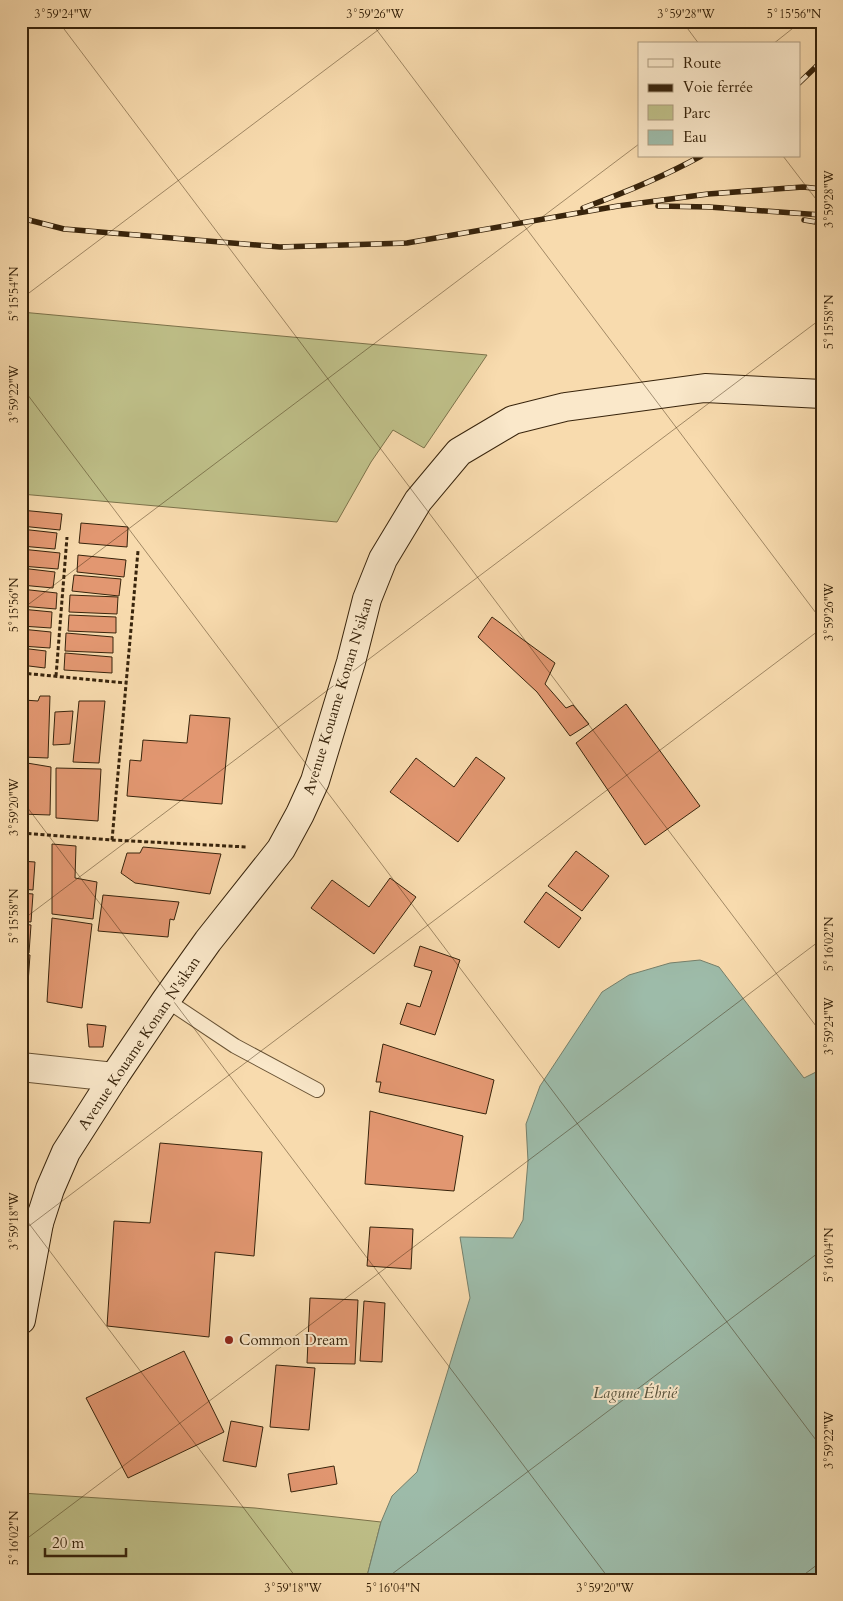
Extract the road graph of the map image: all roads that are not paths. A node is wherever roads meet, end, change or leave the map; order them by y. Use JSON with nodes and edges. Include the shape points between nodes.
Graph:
{"nodes":[{"id":1,"x":822,"y":394,"type":"edge"},
{"id":2,"x":166,"y":1000,"type":"junction"},
{"id":3,"x":21,"y":1067,"type":"edge"},
{"id":4,"x":114,"y":1077,"type":"junction"},
{"id":5,"x":317,"y":1090,"type":"dead end"},
{"id":6,"x":30,"y":1222,"type":"edge"},
{"id":7,"x":21,"y":1320,"type":"edge"}],
"edges":[{"from":1,"to":2,"type":"street","name":"Avenue Kouame Konan N'sikan","via":[[705,388],[574,406],[513,420],[459,452],[418,501],[383,560],[367,599],[315,781],[300,814],[280,849]]},
{"from":2,"to":4,"type":"street","name":"Avenue Kouame Konan N'sikan"},
{"from":2,"to":5,"type":"lane","via":[[235,1046]]},
{"from":3,"to":4,"type":"street"},
{"from":4,"to":6,"type":"street","name":"Avenue Kouame Konan N'sikan","via":[[66,1152],[50,1189]]},
{"from":6,"to":7,"type":"street","name":"Avenue Kouame Konan N'sikan"}]}
